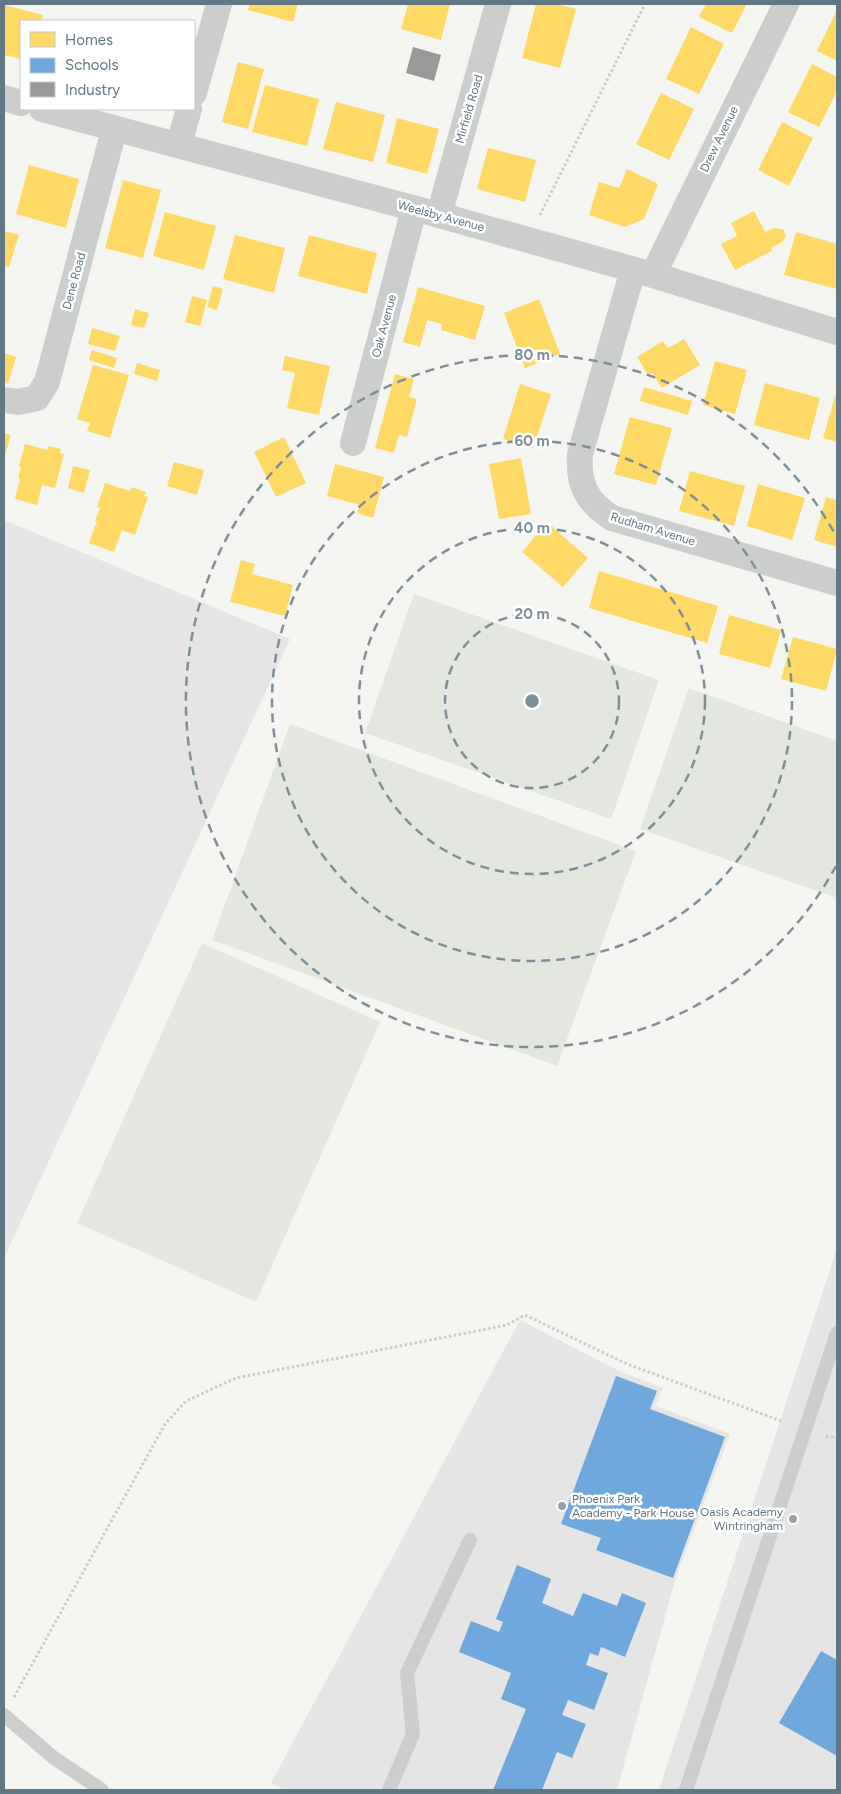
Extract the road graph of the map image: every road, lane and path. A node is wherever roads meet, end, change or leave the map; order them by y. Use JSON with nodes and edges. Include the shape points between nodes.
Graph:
{"nodes":[{"id":1,"x":219,"y":4,"type":"edge"},
{"id":2,"x":498,"y":4,"type":"edge"},
{"id":3,"x":645,"y":4,"type":"edge"},
{"id":4,"x":786,"y":4,"type":"edge"},
{"id":5,"x":195,"y":89,"type":"edge"},
{"id":6,"x":4,"y":98,"type":"edge"},
{"id":7,"x":20,"y":103,"type":"edge"},
{"id":8,"x":45,"y":110,"type":"edge"},
{"id":9,"x":189,"y":110,"type":"edge"},
{"id":10,"x":114,"y":130,"type":"junction"},
{"id":11,"x":179,"y":144,"type":"junction"},
{"id":12,"x":414,"y":209,"type":"junction"},
{"id":13,"x":439,"y":215,"type":"junction"},
{"id":14,"x":528,"y":240,"type":"junction"},
{"id":15,"x":643,"y":272,"type":"junction"},
{"id":16,"x":837,"y":332,"type":"edge"},
{"id":17,"x":4,"y":400,"type":"edge"},
{"id":18,"x":353,"y":443,"type":"dead end"},
{"id":19,"x":837,"y":582,"type":"edge"},
{"id":20,"x":837,"y":1333,"type":"edge"},
{"id":21,"x":805,"y":1431,"type":"junction"},
{"id":22,"x":837,"y":1438,"type":"edge"},
{"id":23,"x":470,"y":1540,"type":"dead end"},
{"id":24,"x":4,"y":1715,"type":"edge"},
{"id":25,"x":102,"y":1790,"type":"edge"},
{"id":26,"x":389,"y":1790,"type":"edge"},
{"id":27,"x":686,"y":1790,"type":"edge"}],
"edges":[{"from":1,"to":5,"type":"street"},
{"from":2,"to":13,"type":"street","name":"Mirfield Road"},
{"from":3,"to":14,"type":"path"},
{"from":4,"to":15,"type":"street","name":"Drew Avenue"},
{"from":6,"to":7,"type":"street"},
{"from":8,"to":10,"type":"street","name":"Weelsby Avenue"},
{"from":9,"to":11,"type":"street"},
{"from":10,"to":11,"type":"street","name":"Weelsby Avenue"},
{"from":10,"to":17,"type":"street","name":"Dene Road","via":[[47,382],[37,398],[18,402]]},
{"from":11,"to":12,"type":"street","name":"Weelsby Avenue"},
{"from":12,"to":13,"type":"street","name":"Weelsby Avenue"},
{"from":12,"to":18,"type":"street","name":"Oak Avenue"},
{"from":13,"to":14,"type":"street","name":"Weelsby Avenue"},
{"from":14,"to":15,"type":"street","name":"Weelsby Avenue"},
{"from":15,"to":16,"type":"street","name":"Weelsby Avenue"},
{"from":15,"to":19,"type":"street","name":"Rudham Avenue","via":[[580,454],[579,474],[586,494],[612,518]]},
{"from":20,"to":21,"type":"lane"},
{"from":21,"to":22,"type":"path"},
{"from":21,"to":24,"type":"path","via":[[627,1364],[525,1315],[507,1325],[236,1378],[186,1402],[166,1424]]},
{"from":21,"to":27,"type":"lane"},
{"from":23,"to":26,"type":"lane","via":[[407,1673],[413,1734]]},
{"from":24,"to":25,"type":"lane","via":[[54,1758]]}]}
